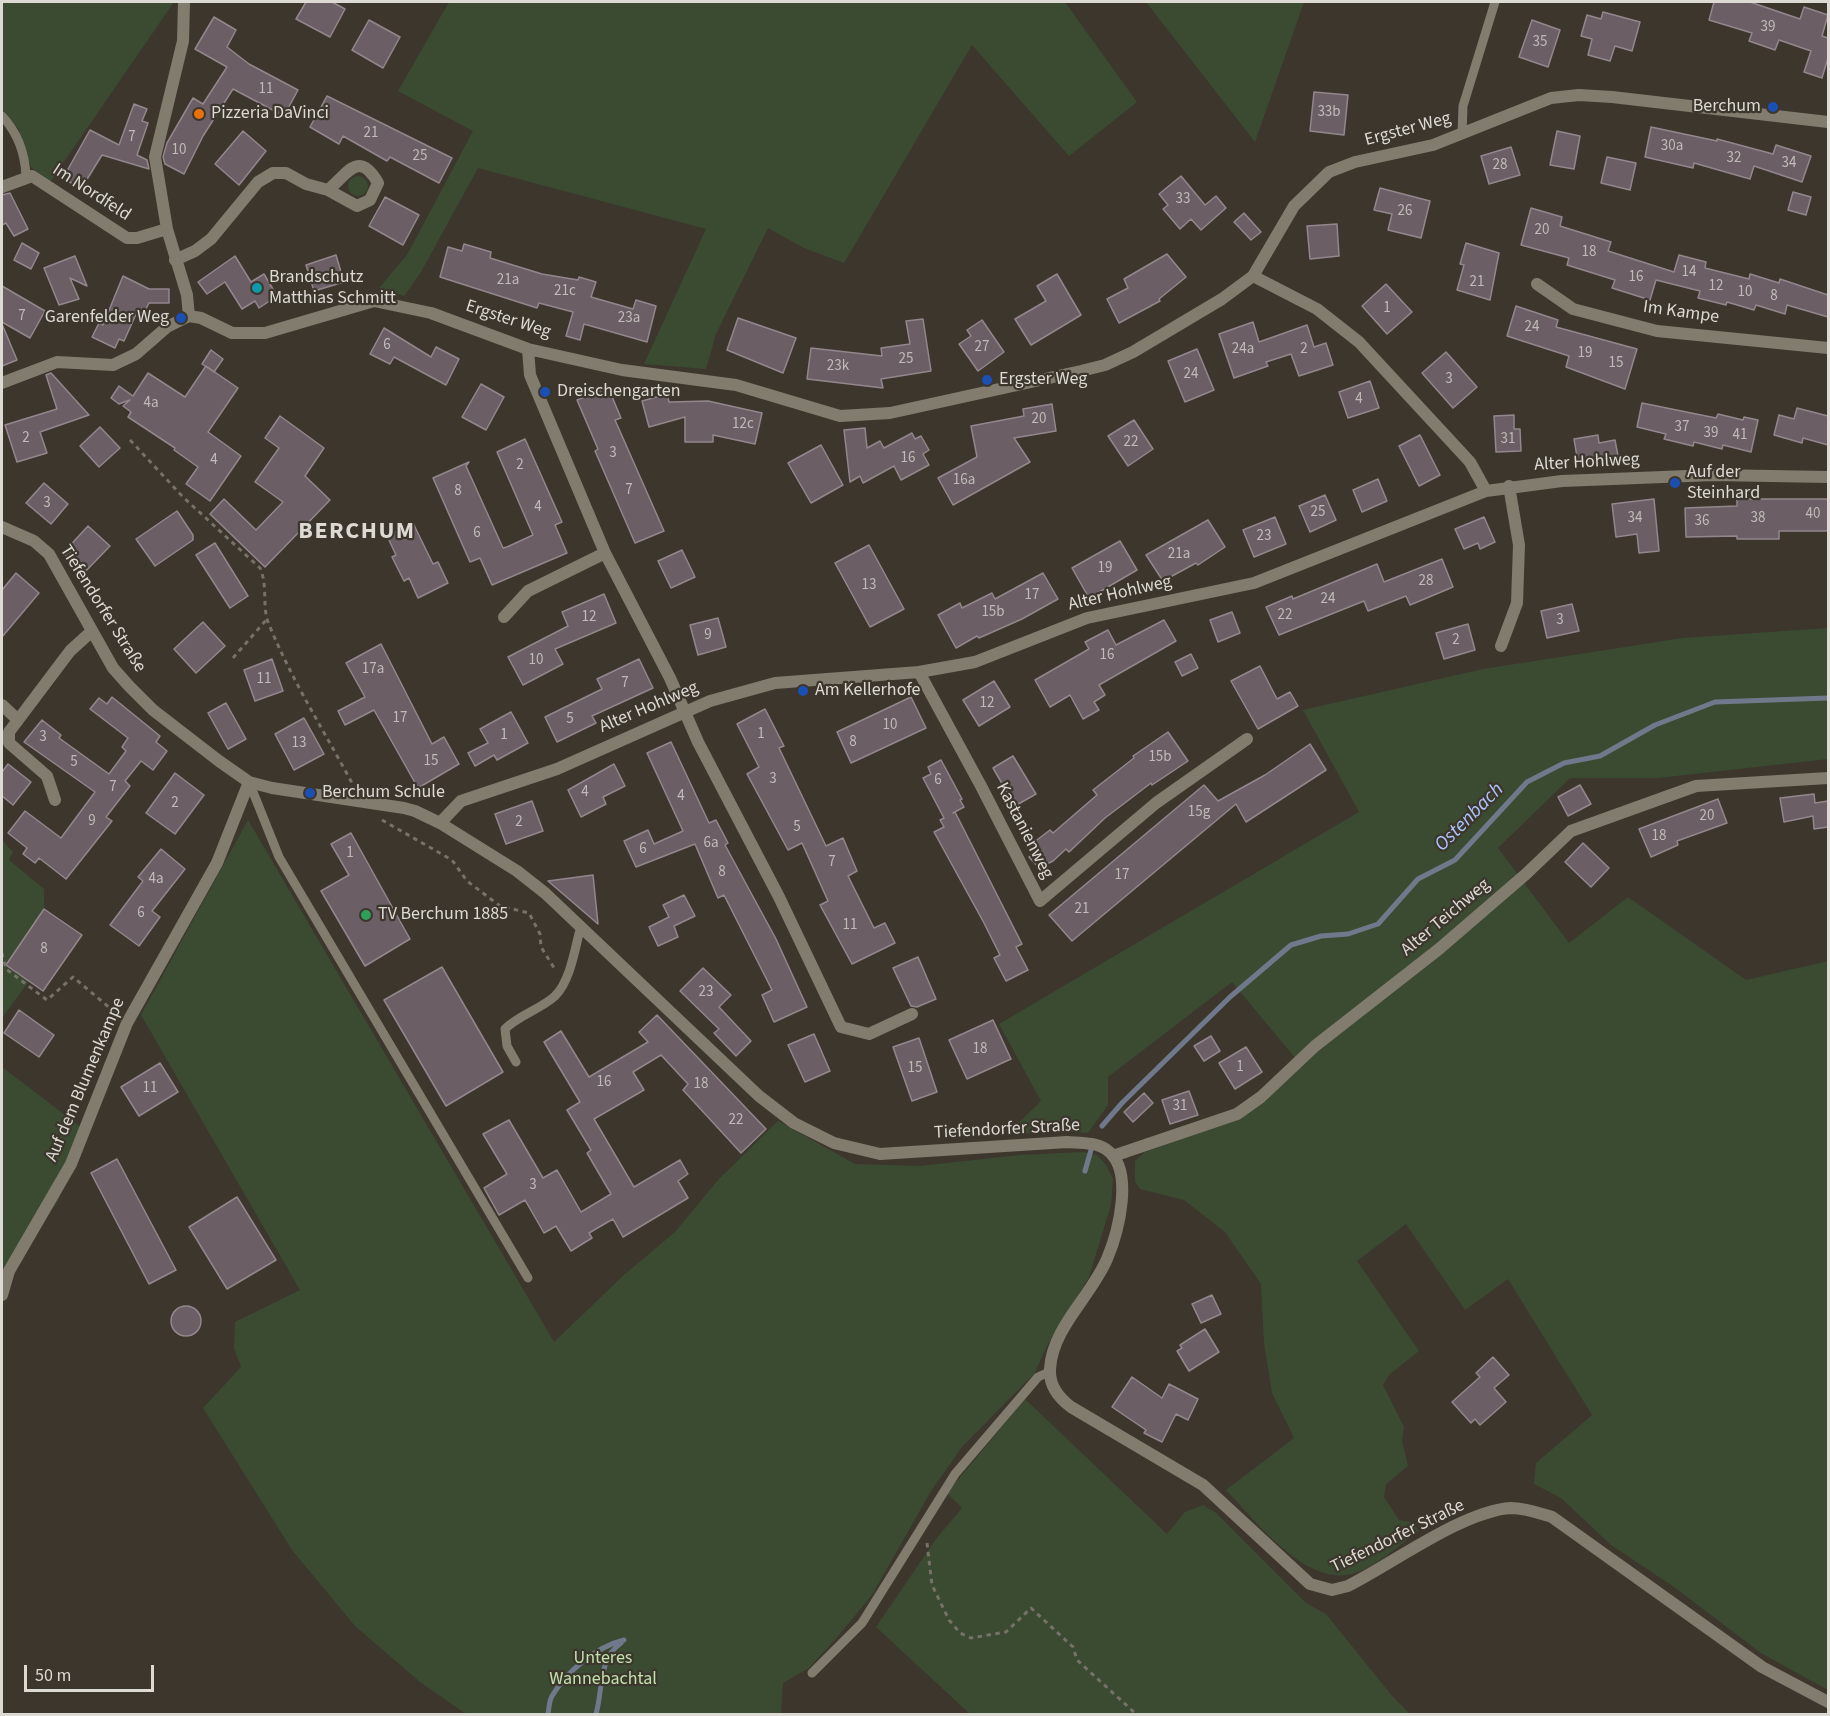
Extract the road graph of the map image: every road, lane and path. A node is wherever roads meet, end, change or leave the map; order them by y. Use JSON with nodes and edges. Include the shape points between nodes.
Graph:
{"nodes":[{"id":1,"x":184,"y":2,"type":"edge"},
{"id":2,"x":1495,"y":2,"type":"edge"},
{"id":3,"x":2,"y":116,"type":"edge"},
{"id":4,"x":1828,"y":122,"type":"edge"},
{"id":5,"x":1462,"y":134,"type":"junction"},
{"id":6,"x":26,"y":176,"type":"junction"},
{"id":7,"x":2,"y":187,"type":"edge"},
{"id":8,"x":328,"y":190,"type":"dead end"},
{"id":9,"x":166,"y":229,"type":"junction"},
{"id":10,"x":175,"y":260,"type":"junction"},
{"id":11,"x":1253,"y":276,"type":"junction"},
{"id":12,"x":1537,"y":284,"type":"dead end"},
{"id":13,"x":189,"y":316,"type":"junction"},
{"id":14,"x":1828,"y":348,"type":"edge"},
{"id":15,"x":528,"y":349,"type":"junction"},
{"id":16,"x":2,"y":383,"type":"edge"},
{"id":17,"x":130,"y":440,"type":"dead end"},
{"id":18,"x":1828,"y":477,"type":"edge"},
{"id":19,"x":1509,"y":486,"type":"junction"},
{"id":20,"x":1486,"y":490,"type":"junction"},
{"id":21,"x":2,"y":527,"type":"edge"},
{"id":22,"x":605,"y":554,"type":"junction"},
{"id":23,"x":504,"y":617,"type":"dead end"},
{"id":24,"x":267,"y":619,"type":"junction"},
{"id":25,"x":92,"y":631,"type":"junction"},
{"id":26,"x":1501,"y":646,"type":"dead end"},
{"id":27,"x":233,"y":658,"type":"dead end"},
{"id":28,"x":919,"y":672,"type":"junction"},
{"id":29,"x":2,"y":705,"type":"edge"},
{"id":30,"x":684,"y":712,"type":"junction"},
{"id":31,"x":18,"y":720,"type":"junction"},
{"id":32,"x":1247,"y":739,"type":"dead end"},
{"id":33,"x":1828,"y":778,"type":"edge"},
{"id":34,"x":249,"y":782,"type":"junction"},
{"id":35,"x":56,"y":800,"type":"dead end"},
{"id":36,"x":351,"y":800,"type":"junction"},
{"id":37,"x":373,"y":805,"type":"junction"},
{"id":38,"x":440,"y":824,"type":"junction"},
{"id":39,"x":581,"y":926,"type":"junction"},
{"id":40,"x":2,"y":953,"type":"edge"},
{"id":41,"x":563,"y":983,"type":"junction"},
{"id":42,"x":912,"y":1014,"type":"dead end"},
{"id":43,"x":127,"y":1023,"type":"junction"},
{"id":44,"x":516,"y":1062,"type":"dead end"},
{"id":45,"x":1113,"y":1156,"type":"junction"},
{"id":46,"x":528,"y":1278,"type":"dead end"},
{"id":47,"x":2,"y":1294,"type":"edge"},
{"id":48,"x":1049,"y":1372,"type":"junction"},
{"id":49,"x":925,"y":1522,"type":"junction"},
{"id":50,"x":812,"y":1674,"type":"dead end"},
{"id":51,"x":1828,"y":1702,"type":"edge"},
{"id":52,"x":1136,"y":1714,"type":"edge"}],
"edges":[{"from":1,"to":9,"type":"street","via":[[183,41],[155,157]]},
{"from":2,"to":5,"type":"lane","via":[[1463,106]]},
{"from":3,"to":6,"type":"lane","name":"Im Nordfeld","via":[[16,136]]},
{"from":4,"to":5,"type":"street","name":"Ergster Weg","via":[[1579,95],[1551,98]]},
{"from":5,"to":11,"type":"street","name":"Ergster Weg","via":[[1329,172],[1294,206]]},
{"from":6,"to":7,"type":"street"},
{"from":6,"to":9,"type":"street","name":"Im Nordfeld","via":[[32,176],[127,238]]},
{"from":8,"to":10,"type":"street","via":[[286,173],[273,173],[258,182],[211,238]]},
{"from":9,"to":10,"type":"street"},
{"from":10,"to":13,"type":"street","via":[[187,295]]},
{"from":11,"to":15,"type":"street","name":"Ergster Weg","via":[[1222,299],[1106,365],[960,399],[864,416],[824,413],[736,385],[622,370]]},
{"from":11,"to":20,"type":"street","via":[[1317,309],[1359,342],[1470,462]]},
{"from":12,"to":14,"type":"street","name":"Im Kampe","via":[[1573,309],[1657,331]]},
{"from":13,"to":15,"type":"street","name":"Ergster Weg","via":[[232,333],[248,335],[374,301],[430,313]]},
{"from":13,"to":16,"type":"street","via":[[167,327],[136,354],[113,365],[57,362]]},
{"from":15,"to":22,"type":"street","via":[[530,375]]},
{"from":17,"to":24,"type":"path","via":[[183,498],[260,568]]},
{"from":18,"to":19,"type":"street","name":"Alter Hohlweg","via":[[1713,475]]},
{"from":19,"to":20,"type":"street","name":"Alter Hohlweg"},
{"from":19,"to":26,"type":"street","via":[[1519,545],[1517,603]]},
{"from":20,"to":28,"type":"street","name":"Alter Hohlweg","via":[[1254,583],[1087,618],[975,662]]},
{"from":21,"to":25,"type":"street","name":"Tiefendorfer Straße","via":[[34,541],[49,554]]},
{"from":22,"to":23,"type":"street","via":[[528,591]]},
{"from":22,"to":30,"type":"street"},
{"from":24,"to":27,"type":"path"},
{"from":24,"to":36,"type":"path","via":[[302,697],[352,783]]},
{"from":25,"to":31,"type":"street","via":[[70,651]]},
{"from":25,"to":34,"type":"street","name":"Tiefendorfer Straße","via":[[113,668],[153,710]]},
{"from":28,"to":30,"type":"street","name":"Alter Hohlweg","via":[[775,683]]},
{"from":28,"to":32,"type":"street","name":"Kastanienweg","via":[[1040,901],[1156,803]]},
{"from":29,"to":31,"type":"street"},
{"from":30,"to":38,"type":"street","name":"Alter Hohlweg","via":[[557,769],[461,801]]},
{"from":30,"to":42,"type":"street","via":[[841,1027],[869,1034]]},
{"from":31,"to":35,"type":"street","via":[[9,732],[9,743],[47,776]]},
{"from":33,"to":45,"type":"street","name":"Alter Teichweg","via":[[1696,786],[1571,831],[1439,949],[1315,1046],[1253,1102],[1237,1113]]},
{"from":34,"to":36,"type":"street","name":"Tiefendorfer Straße"},
{"from":34,"to":43,"type":"street","name":"Auf dem Blumenkampe","via":[[218,863]]},
{"from":34,"to":46,"type":"lane","via":[[279,857]]},
{"from":36,"to":37,"type":"street","name":"Tiefendorfer Straße"},
{"from":37,"to":38,"type":"street","name":"Tiefendorfer Straße","via":[[416,811]]},
{"from":37,"to":41,"type":"path","via":[[376,816],[452,860],[467,881],[500,906],[529,913],[540,934],[541,947]]},
{"from":38,"to":39,"type":"street","name":"Tiefendorfer Straße","via":[[517,871]]},
{"from":39,"to":41,"type":"lane"},
{"from":39,"to":45,"type":"street","name":"Tiefendorfer Straße","via":[[759,1096],[813,1134],[880,1154],[1067,1142],[1098,1145]]},
{"from":40,"to":43,"type":"path","via":[[6,969],[47,1000],[73,977]]},
{"from":41,"to":44,"type":"lane","via":[[554,997],[505,1029],[507,1046]]},
{"from":43,"to":47,"type":"street","name":"Auf dem Blumenkampe","via":[[71,1164],[9,1271]]},
{"from":45,"to":48,"type":"street","via":[[1123,1183],[1107,1259],[1061,1335]]},
{"from":48,"to":49,"type":"lane","via":[[1038,1377],[978,1444]]},
{"from":48,"to":51,"type":"street","name":"Tiefendorfer Straße","via":[[1062,1400],[1203,1485],[1311,1584],[1332,1590],[1348,1586],[1458,1525],[1510,1508],[1532,1510],[1552,1517],[1762,1667]]},
{"from":49,"to":50,"type":"lane","via":[[862,1623]]},
{"from":49,"to":52,"type":"path","via":[[932,1585],[960,1634],[970,1638],[1006,1632],[1031,1608],[1073,1647],[1077,1660]]}]}
